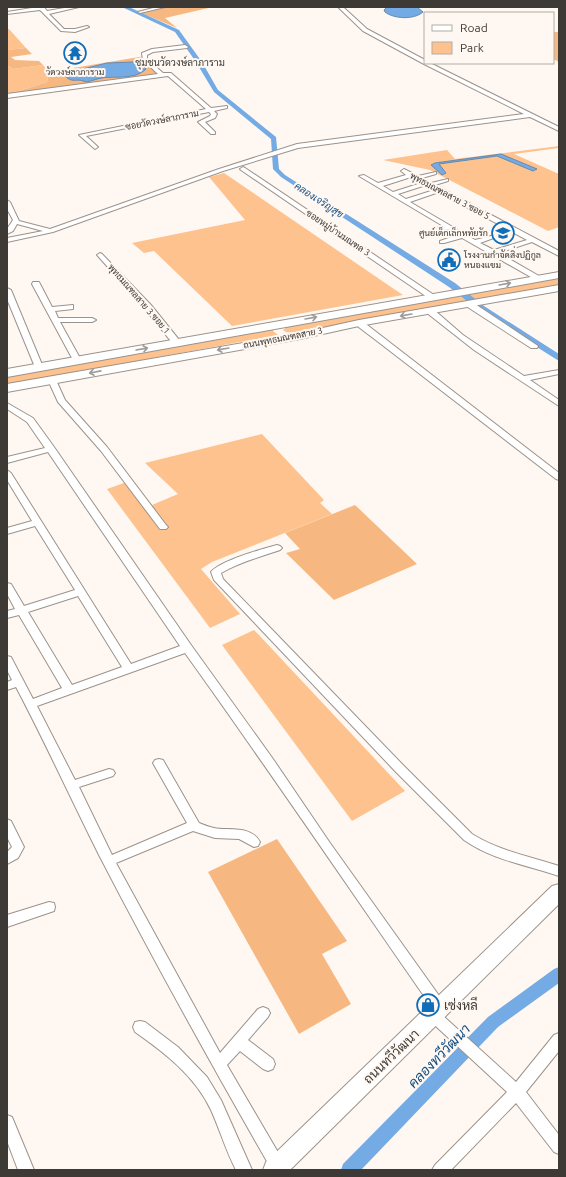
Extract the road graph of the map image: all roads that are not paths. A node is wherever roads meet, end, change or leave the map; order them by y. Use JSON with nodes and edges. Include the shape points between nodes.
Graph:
{"nodes":[{"id":1,"x":77,"y":7,"type":"edge"},
{"id":2,"x":163,"y":7,"type":"edge"},
{"id":3,"x":340,"y":7,"type":"edge"},
{"id":4,"x":41,"y":8,"type":"edge"},
{"id":5,"x":46,"y":12,"type":"junction"},
{"id":6,"x":140,"y":12,"type":"dead end"},
{"id":7,"x":7,"y":13,"type":"edge"},
{"id":8,"x":87,"y":27,"type":"dead end"},
{"id":9,"x":185,"y":46,"type":"dead end"},
{"id":10,"x":169,"y":54,"type":"dead end"},
{"id":11,"x":144,"y":57,"type":"junction"},
{"id":12,"x":424,"y":62,"type":"edge"},
{"id":13,"x":428,"y":64,"type":"edge"},
{"id":14,"x":164,"y":68,"type":"dead end"},
{"id":15,"x":161,"y":74,"type":"junction"},
{"id":16,"x":169,"y":74,"type":"junction"},
{"id":17,"x":7,"y":96,"type":"edge"},
{"id":18,"x":225,"y":107,"type":"dead end"},
{"id":19,"x":210,"y":110,"type":"junction"},
{"id":20,"x":529,"y":115,"type":"junction"},
{"id":21,"x":559,"y":129,"type":"edge"},
{"id":22,"x":213,"y":133,"type":"dead end"},
{"id":23,"x":95,"y":147,"type":"dead end"},
{"id":24,"x":243,"y":169,"type":"dead end"},
{"id":25,"x":404,"y":171,"type":"dead end"},
{"id":26,"x":434,"y":173,"type":"dead end"},
{"id":27,"x":362,"y":176,"type":"dead end"},
{"id":28,"x":414,"y":177,"type":"junction"},
{"id":29,"x":446,"y":180,"type":"dead end"},
{"id":30,"x":428,"y":184,"type":"junction"},
{"id":31,"x":378,"y":185,"type":"junction"},
{"id":32,"x":439,"y":190,"type":"junction"},
{"id":33,"x":393,"y":194,"type":"junction"},
{"id":34,"x":406,"y":201,"type":"junction"},
{"id":35,"x":7,"y":202,"type":"edge"},
{"id":36,"x":16,"y":222,"type":"junction"},
{"id":37,"x":448,"y":227,"type":"junction"},
{"id":38,"x":51,"y":231,"type":"junction"},
{"id":39,"x":7,"y":232,"type":"edge"},
{"id":40,"x":428,"y":233,"type":"dead end"},
{"id":41,"x":463,"y":235,"type":"junction"},
{"id":42,"x":497,"y":235,"type":"dead end"},
{"id":43,"x":7,"y":240,"type":"edge"},
{"id":44,"x":532,"y":240,"type":"junction"},
{"id":45,"x":442,"y":242,"type":"dead end"},
{"id":46,"x":475,"y":242,"type":"junction"},
{"id":47,"x":493,"y":253,"type":"junction"},
{"id":48,"x":559,"y":254,"type":"edge"},
{"id":49,"x":100,"y":255,"type":"dead end"},
{"id":50,"x":559,"y":275,"type":"edge"},
{"id":51,"x":536,"y":278,"type":"junction"},
{"id":52,"x":36,"y":284,"type":"dead end"},
{"id":53,"x":559,"y":288,"type":"edge"},
{"id":54,"x":7,"y":290,"type":"edge"},
{"id":55,"x":433,"y":296,"type":"junction"},
{"id":56,"x":473,"y":304,"type":"junction"},
{"id":57,"x":70,"y":307,"type":"dead end"},
{"id":58,"x":49,"y":310,"type":"junction"},
{"id":59,"x":430,"y":311,"type":"junction"},
{"id":60,"x":56,"y":320,"type":"junction"},
{"id":61,"x":92,"y":320,"type":"dead end"},
{"id":62,"x":284,"y":323,"type":"junction"},
{"id":63,"x":359,"y":323,"type":"junction"},
{"id":64,"x":294,"y":337,"type":"junction"},
{"id":65,"x":177,"y":343,"type":"junction"},
{"id":66,"x":534,"y":346,"type":"dead end"},
{"id":67,"x":77,"y":360,"type":"junction"},
{"id":68,"x":39,"y":367,"type":"junction"},
{"id":69,"x":557,"y":372,"type":"dead end"},
{"id":70,"x":7,"y":373,"type":"edge"},
{"id":71,"x":523,"y":379,"type":"junction"},
{"id":72,"x":52,"y":380,"type":"junction"},
{"id":73,"x":7,"y":388,"type":"edge"},
{"id":74,"x":559,"y":404,"type":"edge"},
{"id":75,"x":7,"y":405,"type":"edge"},
{"id":76,"x":50,"y":449,"type":"junction"},
{"id":77,"x":7,"y":460,"type":"edge"},
{"id":78,"x":7,"y":473,"type":"edge"},
{"id":79,"x":559,"y":477,"type":"edge"},
{"id":80,"x":38,"y":522,"type":"junction"},
{"id":81,"x":163,"y":527,"type":"dead end"},
{"id":82,"x":7,"y":531,"type":"edge"},
{"id":83,"x":277,"y":548,"type":"dead end"},
{"id":84,"x":7,"y":586,"type":"edge"},
{"id":85,"x":80,"y":592,"type":"junction"},
{"id":86,"x":22,"y":611,"type":"junction"},
{"id":87,"x":7,"y":615,"type":"edge"},
{"id":88,"x":188,"y":648,"type":"junction"},
{"id":89,"x":7,"y":660,"type":"edge"},
{"id":90,"x":128,"y":668,"type":"junction"},
{"id":91,"x":13,"y":684,"type":"edge"},
{"id":92,"x":69,"y":690,"type":"junction"},
{"id":93,"x":30,"y":704,"type":"junction"},
{"id":94,"x":159,"y":763,"type":"dead end"},
{"id":95,"x":109,"y":773,"type":"dead end"},
{"id":96,"x":72,"y":785,"type":"junction"},
{"id":97,"x":7,"y":824,"type":"edge"},
{"id":98,"x":192,"y":826,"type":"junction"},
{"id":99,"x":254,"y":842,"type":"dead end"},
{"id":100,"x":7,"y":859,"type":"edge"},
{"id":101,"x":109,"y":861,"type":"junction"},
{"id":102,"x":559,"y":871,"type":"edge"},
{"id":103,"x":559,"y":892,"type":"edge"},
{"id":104,"x":49,"y":907,"type":"dead end"},
{"id":105,"x":7,"y":921,"type":"edge"},
{"id":106,"x":436,"y":1011,"type":"junction"},
{"id":107,"x":264,"y":1013,"type":"dead end"},
{"id":108,"x":140,"y":1027,"type":"dead end"},
{"id":109,"x":559,"y":1040,"type":"edge"},
{"id":110,"x":238,"y":1041,"type":"junction"},
{"id":111,"x":219,"y":1064,"type":"junction"},
{"id":112,"x":268,"y":1064,"type":"dead end"},
{"id":113,"x":517,"y":1092,"type":"junction"},
{"id":114,"x":7,"y":1122,"type":"edge"},
{"id":115,"x":559,"y":1147,"type":"edge"},
{"id":116,"x":276,"y":1168,"type":"edge"},
{"id":117,"x":446,"y":1168,"type":"edge"},
{"id":118,"x":26,"y":1170,"type":"edge"},
{"id":119,"x":244,"y":1170,"type":"edge"}],
"edges":[{"from":1,"to":5,"type":"street"},
{"from":2,"to":6,"type":"street"},
{"from":3,"to":12,"type":"street","via":[[365,30]]},
{"from":4,"to":5,"type":"street"},
{"from":4,"to":7,"type":"street"},
{"from":5,"to":8,"type":"street","via":[[65,30]]},
{"from":9,"to":11,"type":"street","via":[[152,51],[144,54]]},
{"from":10,"to":11,"type":"street"},
{"from":11,"to":15,"type":"street"},
{"from":13,"to":20,"type":"street"},
{"from":14,"to":16,"type":"street","name":"ซอยวัดวงษ์ลาภาราม"},
{"from":15,"to":16,"type":"street"},
{"from":15,"to":17,"type":"street"},
{"from":16,"to":19,"type":"street","name":"ซอยวัดวงษ์ลาภาราม"},
{"from":18,"to":19,"type":"street"},
{"from":19,"to":22,"type":"street","via":[[214,114],[213,118],[201,122]]},
{"from":19,"to":23,"type":"street","name":"ซอยวัดวงษ์ลาภาราม","via":[[82,135]]},
{"from":20,"to":21,"type":"street"},
{"from":20,"to":38,"type":"street","via":[[308,144],[271,153]]},
{"from":24,"to":55,"type":"street","name":"ซอยหมู่บ้านมณฑล 3"},
{"from":25,"to":28,"type":"street","name":"พุทธมณฑลสาย 3 ซอย 5"},
{"from":26,"to":28,"type":"street"},
{"from":27,"to":31,"type":"street"},
{"from":28,"to":30,"type":"street","name":"พุทธมณฑลสาย 3 ซอย 5"},
{"from":28,"to":31,"type":"street"},
{"from":29,"to":30,"type":"street"},
{"from":30,"to":32,"type":"street","name":"พุทธมณฑลสาย 3 ซอย 5"},
{"from":30,"to":33,"type":"street"},
{"from":31,"to":33,"type":"street"},
{"from":32,"to":34,"type":"street"},
{"from":32,"to":44,"type":"street","name":"พุทธมณฑลสาย 3 ซอย 5"},
{"from":33,"to":34,"type":"street"},
{"from":34,"to":37,"type":"street"},
{"from":35,"to":36,"type":"street","via":[[16,217]]},
{"from":36,"to":38,"type":"street"},
{"from":36,"to":39,"type":"street"},
{"from":37,"to":40,"type":"street"},
{"from":37,"to":41,"type":"street"},
{"from":38,"to":43,"type":"street"},
{"from":41,"to":45,"type":"street"},
{"from":41,"to":46,"type":"street"},
{"from":42,"to":46,"type":"street"},
{"from":44,"to":47,"type":"street"},
{"from":44,"to":48,"type":"street","name":"พุทธมณฑลสาย 3 ซอย 5"},
{"from":46,"to":47,"type":"street"},
{"from":47,"to":51,"type":"street"},
{"from":49,"to":65,"type":"street","name":"พุทธมณฑลสาย 3 ซอย 1"},
{"from":50,"to":51,"type":"main road","name":"ถนนพุทธมณฑลสาย 3"},
{"from":55,"to":51,"type":"main road","name":"ถนนพุทธมณฑลสาย 3","one_way":true},
{"from":52,"to":58,"type":"street"},
{"from":53,"to":56,"type":"main road","name":"ถนนพุทธมณฑลสาย 3"},
{"from":54,"to":68,"type":"street"},
{"from":62,"to":55,"type":"main road","name":"ถนนพุทธมณฑลสาย 3","one_way":true},
{"from":56,"to":59,"type":"main road","name":"ถนนพุทธมณฑลสาย 3"},
{"from":56,"to":66,"type":"street"},
{"from":57,"to":58,"type":"street"},
{"from":58,"to":60,"type":"street"},
{"from":59,"to":63,"type":"main road","name":"ถนนพุทธมณฑลสาย 3","one_way":true},
{"from":59,"to":71,"type":"street","via":[[452,331]]},
{"from":60,"to":61,"type":"street"},
{"from":60,"to":67,"type":"street"},
{"from":62,"to":64,"type":"main road","via":[[278,326],[280,331],[286,336]]},
{"from":62,"to":65,"type":"main road","name":"ถนนพุทธมณฑลสาย 3"},
{"from":63,"to":64,"type":"main road","name":"ถนนพุทธมณฑลสาย 3"},
{"from":63,"to":79,"type":"street"},
{"from":64,"to":72,"type":"main road","name":"ถนนพุทธมณฑลสาย 3","one_way":true},
{"from":67,"to":65,"type":"main road","name":"ถนนพุทธมณฑลสาย 3","one_way":true},
{"from":67,"to":68,"type":"main road","name":"ถนนพุทธมณฑลสาย 3"},
{"from":68,"to":70,"type":"main road","name":"ถนนพุทธมณฑลสาย 3"},
{"from":69,"to":71,"type":"street"},
{"from":71,"to":74,"type":"street"},
{"from":72,"to":73,"type":"main road","name":"ถนนพุทธมณฑลสาย 3"},
{"from":72,"to":81,"type":"street","via":[[61,400],[104,449]]},
{"from":75,"to":76,"type":"street","via":[[30,420]]},
{"from":76,"to":77,"type":"street"},
{"from":76,"to":88,"type":"street"},
{"from":78,"to":80,"type":"street"},
{"from":80,"to":82,"type":"street"},
{"from":80,"to":85,"type":"street"},
{"from":83,"to":102,"type":"street","via":[[222,568],[216,572],[219,580],[468,837],[496,853]]},
{"from":84,"to":86,"type":"street"},
{"from":85,"to":86,"type":"street"},
{"from":85,"to":90,"type":"street"},
{"from":86,"to":87,"type":"street"},
{"from":86,"to":92,"type":"street"},
{"from":88,"to":90,"type":"street"},
{"from":88,"to":106,"type":"street","via":[[270,762]]},
{"from":89,"to":91,"type":"street"},
{"from":90,"to":92,"type":"street"},
{"from":91,"to":93,"type":"street"},
{"from":92,"to":93,"type":"street"},
{"from":93,"to":96,"type":"street"},
{"from":94,"to":98,"type":"street","via":[[193,822]]},
{"from":95,"to":96,"type":"street"},
{"from":96,"to":101,"type":"street"},
{"from":97,"to":100,"type":"street","via":[[18,847]]},
{"from":98,"to":99,"type":"street","via":[[215,833],[241,834]]},
{"from":98,"to":101,"type":"street"},
{"from":101,"to":111,"type":"street"},
{"from":103,"to":106,"type":"main road","name":"ถนนทวีวัฒนา"},
{"from":104,"to":105,"type":"street"},
{"from":106,"to":113,"type":"street","via":[[451,1033]]},
{"from":106,"to":116,"type":"main road","name":"ถนนทวีวัฒนา"},
{"from":107,"to":110,"type":"street"},
{"from":108,"to":119,"type":"street","via":[[174,1052],[202,1082],[216,1104],[236,1157]]},
{"from":109,"to":113,"type":"street"},
{"from":110,"to":111,"type":"street"},
{"from":110,"to":112,"type":"street"},
{"from":111,"to":116,"type":"street"},
{"from":113,"to":115,"type":"street"},
{"from":113,"to":117,"type":"street"},
{"from":114,"to":118,"type":"street"}]}
